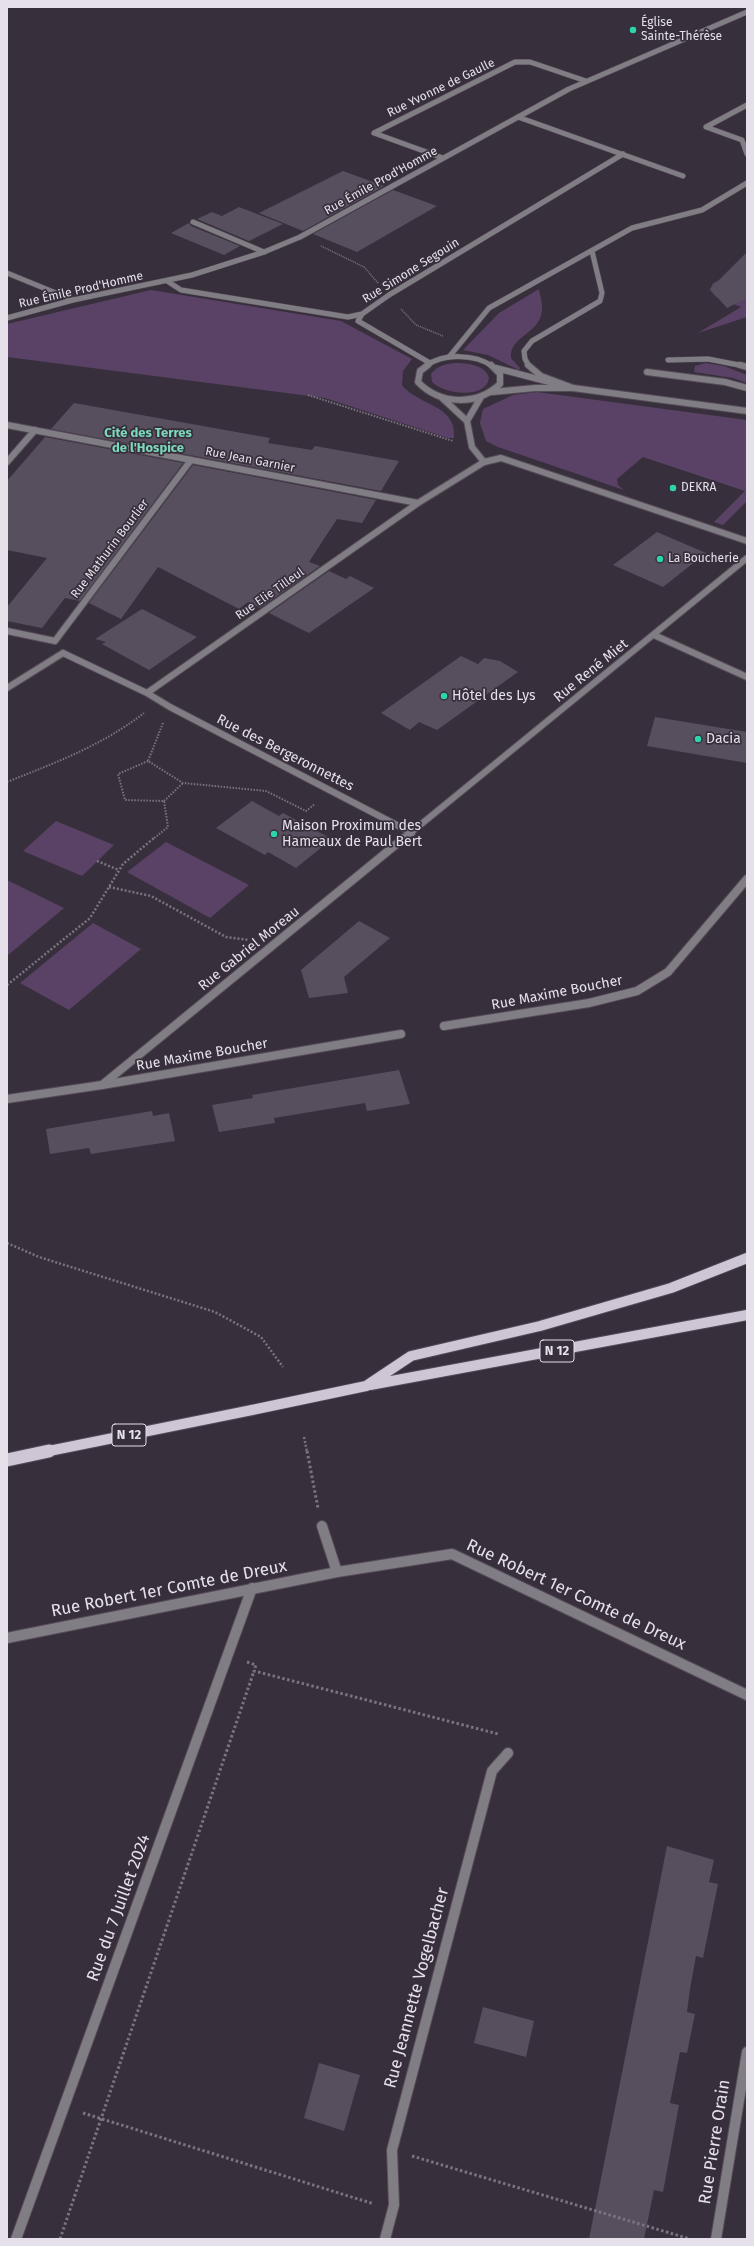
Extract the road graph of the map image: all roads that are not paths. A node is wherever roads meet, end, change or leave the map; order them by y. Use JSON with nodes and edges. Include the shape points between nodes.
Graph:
{"nodes":[{"id":1,"x":747,"y":12,"type":"edge"},
{"id":2,"x":586,"y":81,"type":"junction"},
{"id":3,"x":747,"y":104,"type":"edge"},
{"id":4,"x":518,"y":117,"type":"junction"},
{"id":5,"x":623,"y":154,"type":"junction"},
{"id":6,"x":747,"y":154,"type":"edge"},
{"id":7,"x":443,"y":158,"type":"junction"},
{"id":8,"x":683,"y":176,"type":"dead end"},
{"id":9,"x":747,"y":183,"type":"edge"},
{"id":10,"x":193,"y":222,"type":"dead end"},
{"id":11,"x":592,"y":251,"type":"junction"},
{"id":12,"x":264,"y":252,"type":"junction"},
{"id":13,"x":7,"y":273,"type":"edge"},
{"id":14,"x":167,"y":281,"type":"junction"},
{"id":15,"x":73,"y":300,"type":"junction"},
{"id":16,"x":362,"y":314,"type":"junction"},
{"id":17,"x":7,"y":318,"type":"edge"},
{"id":18,"x":449,"y":357,"type":"junction"},
{"id":19,"x":668,"y":360,"type":"dead end"},
{"id":20,"x":430,"y":363,"type":"junction"},
{"id":21,"x":747,"y":367,"type":"edge"},
{"id":22,"x":496,"y":368,"type":"junction"},
{"id":23,"x":647,"y":372,"type":"dead end"},
{"id":24,"x":573,"y":388,"type":"junction"},
{"id":25,"x":747,"y":388,"type":"edge"},
{"id":26,"x":492,"y":392,"type":"junction"},
{"id":27,"x":441,"y":397,"type":"junction"},
{"id":28,"x":481,"y":397,"type":"junction"},
{"id":29,"x":747,"y":412,"type":"edge"},
{"id":30,"x":467,"y":421,"type":"junction"},
{"id":31,"x":7,"y":425,"type":"edge"},
{"id":32,"x":35,"y":430,"type":"junction"},
{"id":33,"x":191,"y":460,"type":"junction"},
{"id":34,"x":7,"y":462,"type":"edge"},
{"id":35,"x":484,"y":462,"type":"junction"},
{"id":36,"x":418,"y":503,"type":"junction"},
{"id":37,"x":747,"y":541,"type":"edge"},
{"id":38,"x":747,"y":558,"type":"edge"},
{"id":39,"x":7,"y":631,"type":"edge"},
{"id":40,"x":654,"y":635,"type":"junction"},
{"id":41,"x":55,"y":641,"type":"junction"},
{"id":42,"x":63,"y":653,"type":"junction"},
{"id":43,"x":747,"y":677,"type":"edge"},
{"id":44,"x":7,"y":688,"type":"edge"},
{"id":45,"x":147,"y":694,"type":"junction"},
{"id":46,"x":412,"y":833,"type":"junction"},
{"id":47,"x":747,"y":879,"type":"edge"},
{"id":48,"x":444,"y":1026,"type":"dead end"},
{"id":49,"x":401,"y":1034,"type":"dead end"},
{"id":50,"x":102,"y":1085,"type":"junction"},
{"id":51,"x":7,"y":1098,"type":"edge"},
{"id":52,"x":747,"y":1258,"type":"edge"},
{"id":53,"x":747,"y":1315,"type":"edge"},
{"id":54,"x":366,"y":1386,"type":"junction"},
{"id":55,"x":7,"y":1460,"type":"edge"},
{"id":56,"x":322,"y":1526,"type":"road end"},
{"id":57,"x":337,"y":1572,"type":"junction"},
{"id":58,"x":252,"y":1588,"type":"junction"},
{"id":59,"x":7,"y":1638,"type":"edge"},
{"id":60,"x":747,"y":1695,"type":"edge"},
{"id":61,"x":508,"y":1753,"type":"dead end"},
{"id":62,"x":747,"y":2052,"type":"edge"},
{"id":63,"x":16,"y":2239,"type":"edge"},
{"id":64,"x":385,"y":2239,"type":"edge"},
{"id":65,"x":716,"y":2239,"type":"edge"}],
"edges":[{"from":1,"to":2,"type":"street","name":"Rue Émile Prod'Homme"},
{"from":2,"to":4,"type":"street","name":"Rue Émile Prod'Homme"},
{"from":2,"to":7,"type":"street","name":"Rue Yvonne de Gaulle","via":[[530,62],[515,62],[374,133]]},
{"from":3,"to":6,"type":"street","via":[[706,127],[742,140]]},
{"from":4,"to":5,"type":"street"},
{"from":4,"to":7,"type":"street","name":"Rue Émile Prod'Homme"},
{"from":5,"to":8,"type":"street"},
{"from":5,"to":16,"type":"street","name":"Rue Simone Segouin","via":[[389,295]]},
{"from":7,"to":12,"type":"street","name":"Rue Émile Prod'Homme","via":[[300,237]]},
{"from":9,"to":11,"type":"street","via":[[702,210],[632,228]]},
{"from":10,"to":12,"type":"street"},
{"from":11,"to":18,"type":"street","via":[[489,308]]},
{"from":11,"to":24,"type":"street","via":[[602,293],[600,301],[532,341],[524,351],[526,362],[538,373]]},
{"from":12,"to":14,"type":"street","name":"Rue Émile Prod'Homme"},
{"from":13,"to":15,"type":"street"},
{"from":14,"to":15,"type":"street","name":"Rue Émile Prod'Homme"},
{"from":14,"to":16,"type":"street","name":"Rue Simone Segouin","via":[[181,290],[348,317]]},
{"from":15,"to":17,"type":"street","name":"Rue Émile Prod'Homme"},
{"from":16,"to":20,"type":"street","via":[[358,321]]},
{"from":18,"to":20,"type":"street"},
{"from":18,"to":22,"type":"street","via":[[477,359]]},
{"from":19,"to":21,"type":"street","via":[[701,356],[728,360]]},
{"from":20,"to":27,"type":"street","via":[[420,371],[418,382],[428,392]]},
{"from":22,"to":24,"type":"street"},
{"from":22,"to":26,"type":"street","via":[[502,379]]},
{"from":23,"to":25,"type":"street","via":[[726,382]]},
{"from":24,"to":26,"type":"street"},
{"from":24,"to":29,"type":"street"},
{"from":26,"to":28,"type":"street"},
{"from":27,"to":28,"type":"street"},
{"from":27,"to":30,"type":"street"},
{"from":28,"to":30,"type":"street"},
{"from":30,"to":35,"type":"street","via":[[472,447]]},
{"from":31,"to":32,"type":"street","name":"Rue Jean Garnier"},
{"from":32,"to":33,"type":"street","name":"Rue Jean Garnier"},
{"from":32,"to":34,"type":"street"},
{"from":33,"to":36,"type":"street","name":"Rue Jean Garnier"},
{"from":33,"to":41,"type":"street","name":"Rue Mathurin Bourlier"},
{"from":35,"to":36,"type":"street","name":"Rue Elie Tilleul"},
{"from":35,"to":37,"type":"street","via":[[501,458]]},
{"from":36,"to":45,"type":"street","name":"Rue Elie Tilleul"},
{"from":38,"to":40,"type":"street","name":"Rue René Miet"},
{"from":39,"to":41,"type":"street"},
{"from":40,"to":43,"type":"street"},
{"from":40,"to":46,"type":"street","name":"Rue René Miet"},
{"from":41,"to":42,"type":"street"},
{"from":42,"to":44,"type":"street"},
{"from":42,"to":45,"type":"street"},
{"from":45,"to":46,"type":"street","name":"Rue des Bergeronnettes"},
{"from":46,"to":50,"type":"street","name":"Rue Gabriel Moreau"},
{"from":47,"to":48,"type":"street","name":"Rue Maxime Boucher","via":[[668,972],[636,991],[589,1003]]},
{"from":49,"to":50,"type":"street","name":"Rue Maxime Boucher"},
{"from":50,"to":51,"type":"street","name":"Rue Maxime Boucher"},
{"from":52,"to":54,"type":"main road","via":[[656,1292],[540,1326],[411,1356]]},
{"from":53,"to":54,"type":"main road","number":"N 12"},
{"from":54,"to":55,"type":"main road","number":"N 12","bridge":true},
{"from":56,"to":57,"type":"street"},
{"from":57,"to":58,"type":"street","name":"Rue Robert 1er Comte de Dreux"},
{"from":57,"to":60,"type":"street","name":"Rue Robert 1er Comte de Dreux","via":[[452,1554]]},
{"from":58,"to":59,"type":"street","name":"Rue Robert 1er Comte de Dreux"},
{"from":58,"to":63,"type":"street","name":"Rue du 7 Juillet 2024"},
{"from":61,"to":64,"type":"street","name":"Rue Jeannette Vogelbacher","via":[[492,1771],[392,2150],[393,2210]]},
{"from":62,"to":65,"type":"street","name":"Rue Pierre Orain"}]}
